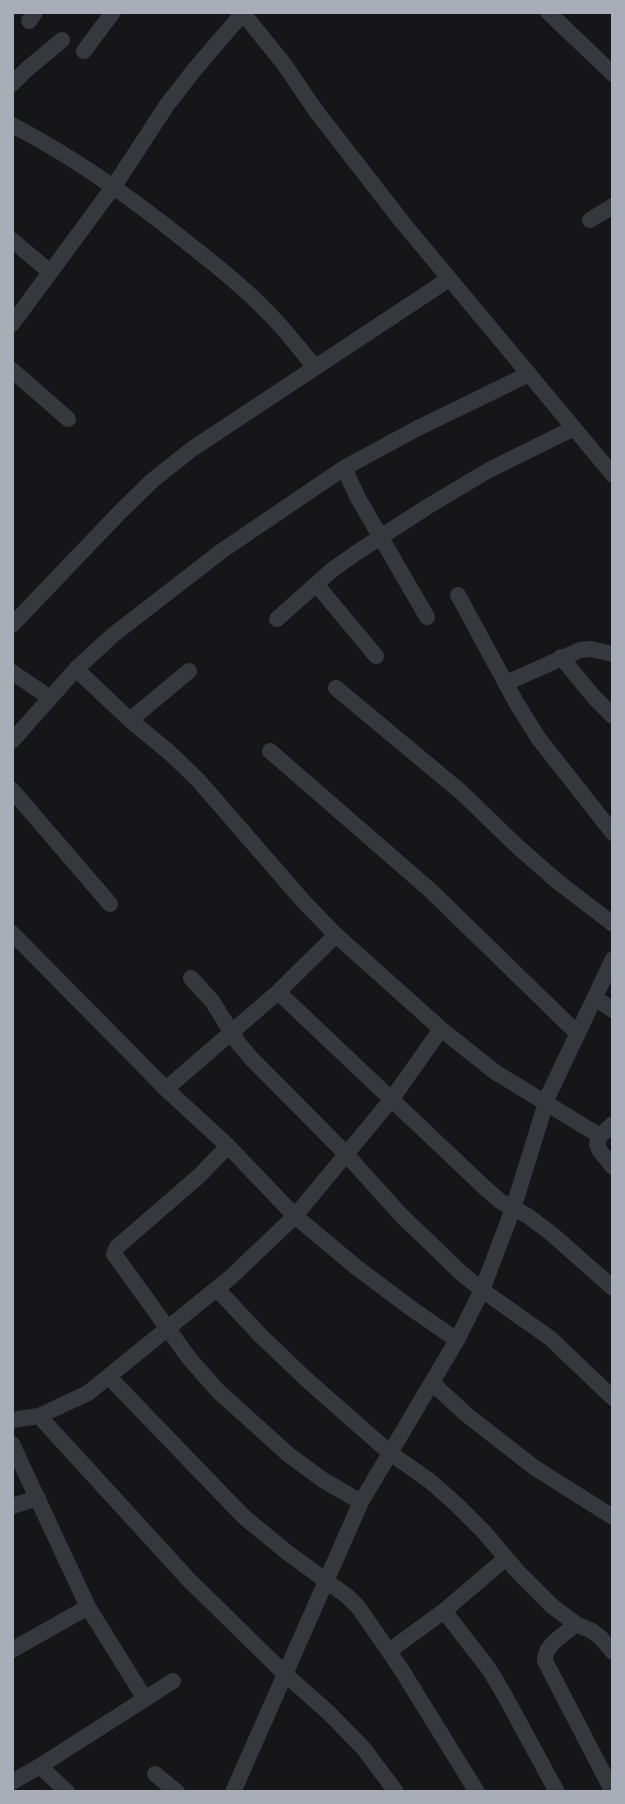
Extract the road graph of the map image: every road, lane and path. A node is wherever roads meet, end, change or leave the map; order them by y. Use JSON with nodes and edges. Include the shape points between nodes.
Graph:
{"nodes":[{"id":1,"x":113,"y":12,"type":"edge"},
{"id":2,"x":548,"y":12,"type":"edge"},
{"id":3,"x":243,"y":13,"type":"edge"},
{"id":4,"x":62,"y":40,"type":"dead end"},
{"id":5,"x":84,"y":51,"type":"dead end"},
{"id":6,"x":613,"y":74,"type":"edge"},
{"id":7,"x":12,"y":84,"type":"edge"},
{"id":8,"x":14,"y":130,"type":"edge"},
{"id":9,"x":114,"y":186,"type":"junction"},
{"id":10,"x":613,"y":206,"type":"edge"},
{"id":11,"x":590,"y":220,"type":"dead end"},
{"id":12,"x":12,"y":240,"type":"edge"},
{"id":13,"x":50,"y":272,"type":"junction"},
{"id":14,"x":449,"y":279,"type":"junction"},
{"id":15,"x":12,"y":324,"type":"edge"},
{"id":16,"x":315,"y":367,"type":"junction"},
{"id":17,"x":12,"y":370,"type":"edge"},
{"id":18,"x":528,"y":374,"type":"junction"},
{"id":19,"x":68,"y":419,"type":"dead end"},
{"id":20,"x":574,"y":428,"type":"junction"},
{"id":21,"x":344,"y":468,"type":"junction"},
{"id":22,"x":613,"y":475,"type":"edge"},
{"id":23,"x":381,"y":538,"type":"junction"},
{"id":24,"x":316,"y":584,"type":"junction"},
{"id":25,"x":458,"y":595,"type":"dead end"},
{"id":26,"x":427,"y":617,"type":"dead end"},
{"id":27,"x":277,"y":619,"type":"dead end"},
{"id":28,"x":12,"y":625,"type":"edge"},
{"id":29,"x":613,"y":654,"type":"edge"},
{"id":30,"x":376,"y":656,"type":"dead end"},
{"id":31,"x":561,"y":657,"type":"junction"},
{"id":32,"x":76,"y":669,"type":"junction"},
{"id":33,"x":189,"y":671,"type":"dead end"},
{"id":34,"x":12,"y":672,"type":"edge"},
{"id":35,"x":506,"y":683,"type":"junction"},
{"id":36,"x":336,"y":688,"type":"dead end"},
{"id":37,"x":50,"y":698,"type":"junction"},
{"id":38,"x":613,"y":716,"type":"edge"},
{"id":39,"x":130,"y":720,"type":"junction"},
{"id":40,"x":12,"y":741,"type":"edge"},
{"id":41,"x":270,"y":751,"type":"dead end"},
{"id":42,"x":12,"y":790,"type":"edge"},
{"id":43,"x":613,"y":833,"type":"edge"},
{"id":44,"x":110,"y":904,"type":"dead end"},
{"id":45,"x":613,"y":924,"type":"edge"},
{"id":46,"x":12,"y":933,"type":"edge"},
{"id":47,"x":336,"y":935,"type":"junction"},
{"id":48,"x":613,"y":959,"type":"edge"},
{"id":49,"x":191,"y":978,"type":"dead end"},
{"id":50,"x":278,"y":992,"type":"junction"},
{"id":51,"x":595,"y":998,"type":"junction"},
{"id":52,"x":613,"y":1010,"type":"edge"},
{"id":53,"x":441,"y":1029,"type":"junction"},
{"id":54,"x":231,"y":1032,"type":"junction"},
{"id":55,"x":578,"y":1034,"type":"junction"},
{"id":56,"x":166,"y":1089,"type":"junction"},
{"id":57,"x":391,"y":1100,"type":"junction"},
{"id":58,"x":546,"y":1102,"type":"junction"},
{"id":59,"x":613,"y":1124,"type":"edge"},
{"id":60,"x":600,"y":1136,"type":"junction"},
{"id":61,"x":228,"y":1146,"type":"junction"},
{"id":62,"x":346,"y":1154,"type":"junction"},
{"id":63,"x":613,"y":1167,"type":"edge"},
{"id":64,"x":513,"y":1209,"type":"junction"},
{"id":65,"x":295,"y":1216,"type":"junction"},
{"id":66,"x":217,"y":1289,"type":"junction"},
{"id":67,"x":613,"y":1289,"type":"edge"},
{"id":68,"x":482,"y":1290,"type":"junction"},
{"id":69,"x":168,"y":1330,"type":"junction"},
{"id":70,"x":457,"y":1340,"type":"junction"},
{"id":71,"x":109,"y":1377,"type":"junction"},
{"id":72,"x":432,"y":1383,"type":"junction"},
{"id":73,"x":613,"y":1398,"type":"edge"},
{"id":74,"x":39,"y":1416,"type":"junction"},
{"id":75,"x":12,"y":1420,"type":"edge"},
{"id":76,"x":12,"y":1444,"type":"edge"},
{"id":77,"x":390,"y":1453,"type":"junction"},
{"id":78,"x":38,"y":1498,"type":"junction"},
{"id":79,"x":361,"y":1503,"type":"junction"},
{"id":80,"x":12,"y":1506,"type":"edge"},
{"id":81,"x":613,"y":1517,"type":"edge"},
{"id":82,"x":506,"y":1558,"type":"junction"},
{"id":83,"x":326,"y":1580,"type":"junction"},
{"id":84,"x":88,"y":1606,"type":"junction"},
{"id":85,"x":444,"y":1611,"type":"junction"},
{"id":86,"x":576,"y":1624,"type":"junction"},
{"id":87,"x":12,"y":1650,"type":"edge"},
{"id":88,"x":389,"y":1651,"type":"junction"},
{"id":89,"x":613,"y":1652,"type":"edge"},
{"id":90,"x":285,"y":1674,"type":"junction"},
{"id":91,"x":173,"y":1681,"type":"dead end"},
{"id":92,"x":145,"y":1699,"type":"junction"},
{"id":93,"x":40,"y":1766,"type":"junction"},
{"id":94,"x":155,"y":1774,"type":"dead end"},
{"id":95,"x":12,"y":1782,"type":"edge"},
{"id":96,"x":67,"y":1792,"type":"edge"},
{"id":97,"x":177,"y":1792,"type":"edge"},
{"id":98,"x":233,"y":1792,"type":"edge"},
{"id":99,"x":396,"y":1792,"type":"edge"},
{"id":100,"x":477,"y":1792,"type":"edge"},
{"id":101,"x":557,"y":1792,"type":"edge"},
{"id":102,"x":613,"y":1792,"type":"edge"}],
"edges":[{"from":1,"to":5,"type":"street"},
{"from":2,"to":6,"type":"street"},
{"from":3,"to":9,"type":"street","via":[[167,105]]},
{"from":3,"to":14,"type":"street"},
{"from":4,"to":7,"type":"street"},
{"from":8,"to":9,"type":"street"},
{"from":9,"to":13,"type":"street"},
{"from":9,"to":16,"type":"street","via":[[226,274],[276,321]]},
{"from":10,"to":11,"type":"street"},
{"from":12,"to":13,"type":"street"},
{"from":13,"to":15,"type":"street"},
{"from":14,"to":16,"type":"street"},
{"from":14,"to":18,"type":"street"},
{"from":16,"to":28,"type":"street","via":[[153,480]]},
{"from":17,"to":19,"type":"street"},
{"from":18,"to":20,"type":"street"},
{"from":18,"to":21,"type":"street"},
{"from":20,"to":22,"type":"street"},
{"from":20,"to":23,"type":"street","via":[[489,470]]},
{"from":21,"to":23,"type":"street"},
{"from":21,"to":32,"type":"street","via":[[223,550]]},
{"from":23,"to":24,"type":"street"},
{"from":23,"to":26,"type":"street"},
{"from":24,"to":27,"type":"street"},
{"from":24,"to":30,"type":"street"},
{"from":25,"to":35,"type":"street"},
{"from":29,"to":31,"type":"street","via":[[590,649]]},
{"from":31,"to":35,"type":"street"},
{"from":31,"to":38,"type":"street"},
{"from":32,"to":37,"type":"street"},
{"from":32,"to":39,"type":"street"},
{"from":33,"to":39,"type":"street"},
{"from":34,"to":37,"type":"street"},
{"from":35,"to":43,"type":"street","via":[[539,739]]},
{"from":36,"to":45,"type":"street","via":[[461,792],[558,882]]},
{"from":37,"to":40,"type":"street"},
{"from":39,"to":47,"type":"street","via":[[198,780]]},
{"from":41,"to":55,"type":"street","via":[[430,890]]},
{"from":42,"to":44,"type":"street"},
{"from":46,"to":56,"type":"street"},
{"from":47,"to":50,"type":"street"},
{"from":47,"to":53,"type":"street"},
{"from":48,"to":51,"type":"street"},
{"from":49,"to":54,"type":"street"},
{"from":50,"to":54,"type":"street"},
{"from":50,"to":57,"type":"street"},
{"from":51,"to":52,"type":"street"},
{"from":51,"to":55,"type":"street"},
{"from":53,"to":57,"type":"street"},
{"from":53,"to":58,"type":"street","via":[[495,1072]]},
{"from":54,"to":56,"type":"street"},
{"from":54,"to":62,"type":"street"},
{"from":55,"to":58,"type":"street"},
{"from":56,"to":61,"type":"street"},
{"from":57,"to":62,"type":"street"},
{"from":57,"to":64,"type":"street"},
{"from":58,"to":60,"type":"street"},
{"from":58,"to":64,"type":"street"},
{"from":59,"to":60,"type":"street"},
{"from":60,"to":63,"type":"street","via":[[597,1148]]},
{"from":61,"to":65,"type":"street"},
{"from":61,"to":69,"type":"street","via":[[114,1252]]},
{"from":62,"to":65,"type":"street"},
{"from":62,"to":68,"type":"street","via":[[400,1214]]},
{"from":64,"to":67,"type":"street","via":[[553,1236]]},
{"from":64,"to":68,"type":"street"},
{"from":65,"to":66,"type":"street"},
{"from":65,"to":70,"type":"street"},
{"from":66,"to":69,"type":"street"},
{"from":66,"to":77,"type":"street","via":[[306,1379]]},
{"from":68,"to":70,"type":"street"},
{"from":68,"to":73,"type":"street","via":[[550,1338]]},
{"from":69,"to":71,"type":"street"},
{"from":69,"to":79,"type":"street","via":[[218,1391],[257,1427],[289,1455]]},
{"from":70,"to":72,"type":"street"},
{"from":71,"to":74,"type":"street","via":[[88,1394]]},
{"from":71,"to":83,"type":"street","via":[[244,1517]]},
{"from":72,"to":77,"type":"street"},
{"from":72,"to":81,"type":"street","via":[[534,1468]]},
{"from":74,"to":75,"type":"street"},
{"from":74,"to":90,"type":"street","via":[[189,1580]]},
{"from":76,"to":78,"type":"street"},
{"from":77,"to":79,"type":"street"},
{"from":77,"to":82,"type":"street","via":[[457,1505]]},
{"from":78,"to":80,"type":"street"},
{"from":78,"to":84,"type":"street"},
{"from":79,"to":83,"type":"street"},
{"from":82,"to":85,"type":"street"},
{"from":82,"to":86,"type":"street"},
{"from":83,"to":88,"type":"street","via":[[359,1608]]},
{"from":83,"to":90,"type":"street"},
{"from":84,"to":87,"type":"street"},
{"from":84,"to":92,"type":"street"},
{"from":85,"to":88,"type":"street"},
{"from":85,"to":101,"type":"street","via":[[489,1669]]},
{"from":86,"to":89,"type":"street","via":[[592,1630]]},
{"from":86,"to":102,"type":"street","via":[[548,1648],[545,1661]]},
{"from":88,"to":100,"type":"street"},
{"from":90,"to":98,"type":"street"},
{"from":90,"to":99,"type":"street","via":[[364,1749]]},
{"from":91,"to":92,"type":"street"},
{"from":92,"to":93,"type":"street"},
{"from":93,"to":95,"type":"street"},
{"from":93,"to":96,"type":"street"},
{"from":94,"to":97,"type":"street"}]}
